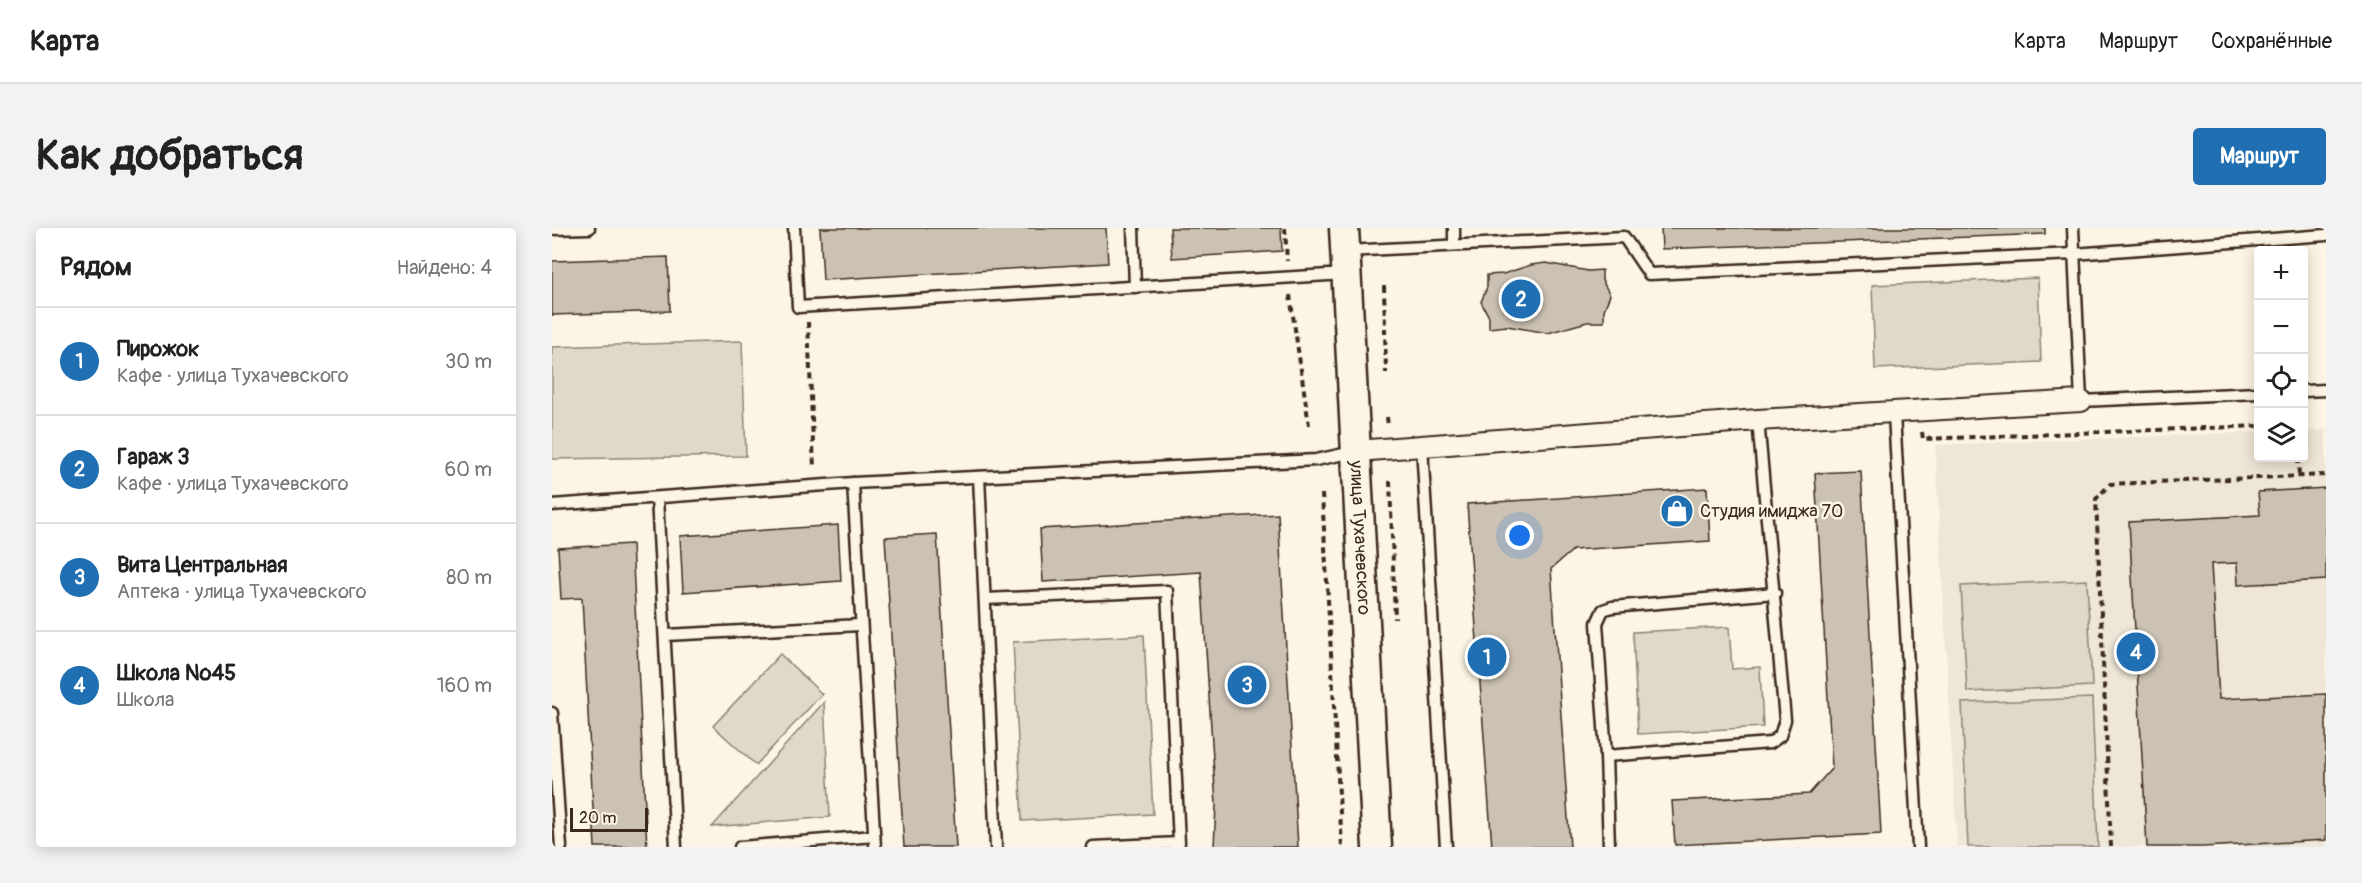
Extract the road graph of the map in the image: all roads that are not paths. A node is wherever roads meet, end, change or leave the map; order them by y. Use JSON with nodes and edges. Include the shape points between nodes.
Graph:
{"nodes":[{"id":1,"x":589,"y":228,"type":"edge"},
{"id":2,"x":794,"y":228,"type":"edge"},
{"id":3,"x":1133,"y":228,"type":"edge"},
{"id":4,"x":1454,"y":228,"type":"edge"},
{"id":5,"x":2073,"y":228,"type":"edge"},
{"id":6,"x":552,"y":229,"type":"edge"},
{"id":7,"x":1624,"y":232,"type":"edge"},
{"id":8,"x":2326,"y":235,"type":"edge"},
{"id":9,"x":1454,"y":244,"type":"junction"},
{"id":10,"x":1345,"y":251,"type":"edge"},
{"id":11,"x":2074,"y":254,"type":"junction"},
{"id":12,"x":1135,"y":287,"type":"junction"},
{"id":13,"x":2326,"y":390,"type":"edge"},
{"id":14,"x":2308,"y":391,"type":"edge"},
{"id":15,"x":2254,"y":393,"type":"edge"},
{"id":16,"x":2081,"y":401,"type":"junction"},
{"id":17,"x":1894,"y":414,"type":"junction"},
{"id":18,"x":1758,"y":420,"type":"junction"},
{"id":19,"x":1422,"y":446,"type":"junction"},
{"id":20,"x":1357,"y":451,"type":"junction"},
{"id":21,"x":979,"y":477,"type":"junction"},
{"id":22,"x":853,"y":483,"type":"junction"},
{"id":23,"x":657,"y":498,"type":"junction"},
{"id":24,"x":552,"y":505,"type":"edge"},
{"id":25,"x":1775,"y":593,"type":"junction"},
{"id":26,"x":985,"y":599,"type":"junction"},
{"id":27,"x":860,"y":625,"type":"junction"},
{"id":28,"x":666,"y":635,"type":"junction"},
{"id":29,"x":552,"y":713,"type":"edge"},
{"id":30,"x":1606,"y":756,"type":"junction"},
{"id":31,"x":874,"y":842,"type":"edge"},
{"id":32,"x":561,"y":847,"type":"edge"},
{"id":33,"x":676,"y":847,"type":"edge"},
{"id":34,"x":740,"y":847,"type":"edge"},
{"id":35,"x":996,"y":847,"type":"edge"},
{"id":36,"x":1094,"y":847,"type":"edge"},
{"id":37,"x":1116,"y":847,"type":"edge"},
{"id":38,"x":1377,"y":847,"type":"edge"},
{"id":39,"x":1446,"y":847,"type":"edge"},
{"id":40,"x":1609,"y":847,"type":"edge"},
{"id":41,"x":1918,"y":847,"type":"edge"}],
"edges":[{"from":1,"to":6,"type":"lane"},
{"from":2,"to":12,"type":"lane","via":[[798,307]]},
{"from":3,"to":12,"type":"lane"},
{"from":4,"to":9,"type":"lane"},
{"from":5,"to":11,"type":"lane"},
{"from":7,"to":9,"type":"lane"},
{"from":7,"to":11,"type":"lane","via":[[1649,274]]},
{"from":8,"to":11,"type":"lane"},
{"from":9,"to":10,"type":"lane"},
{"from":10,"to":12,"type":"lane","via":[[1287,278]]},
{"from":10,"to":20,"type":"main road","name":"улица Тухачевского"},
{"from":11,"to":16,"type":"lane"},
{"from":13,"to":14,"type":"lane"},
{"from":15,"to":16,"type":"lane"},
{"from":16,"to":17,"type":"street"},
{"from":17,"to":18,"type":"street"},
{"from":17,"to":41,"type":"lane"},
{"from":18,"to":19,"type":"street"},
{"from":18,"to":25,"type":"lane"},
{"from":19,"to":20,"type":"street"},
{"from":19,"to":39,"type":"lane"},
{"from":20,"to":21,"type":"lane","via":[[1316,460]]},
{"from":20,"to":38,"type":"main road","name":"улица Тухачевского"},
{"from":21,"to":22,"type":"lane"},
{"from":21,"to":26,"type":"lane"},
{"from":22,"to":23,"type":"lane"},
{"from":22,"to":27,"type":"lane"},
{"from":23,"to":24,"type":"lane"},
{"from":23,"to":28,"type":"lane"},
{"from":25,"to":30,"type":"lane","via":[[1603,610],[1597,622]]},
{"from":25,"to":30,"type":"lane","via":[[1785,720],[1780,736],[1770,743]]},
{"from":26,"to":35,"type":"lane"},
{"from":26,"to":37,"type":"lane","via":[[1167,591],[1179,843]]},
{"from":27,"to":28,"type":"lane"},
{"from":27,"to":31,"type":"lane"},
{"from":28,"to":33,"type":"lane"},
{"from":29,"to":32,"type":"lane"},
{"from":30,"to":40,"type":"lane"},
{"from":31,"to":34,"type":"lane"},
{"from":36,"to":37,"type":"lane"}]}
